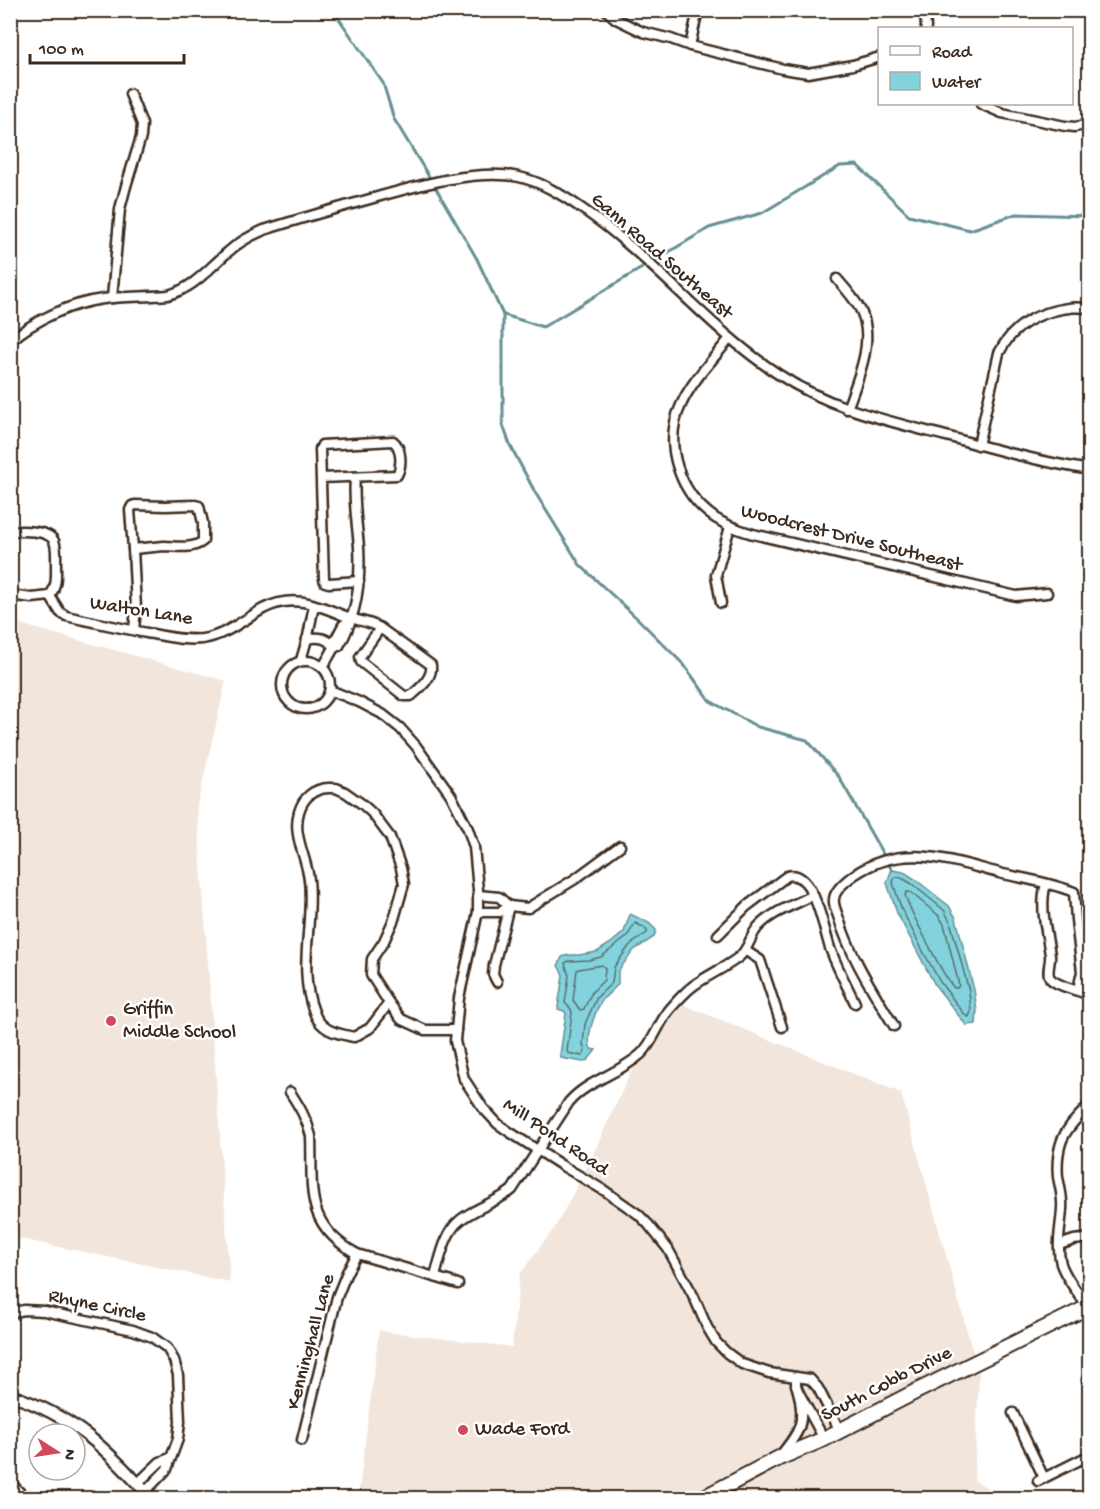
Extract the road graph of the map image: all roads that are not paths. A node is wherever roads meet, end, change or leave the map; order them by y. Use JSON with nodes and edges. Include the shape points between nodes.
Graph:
{"nodes":[{"id":1,"x":606,"y":10,"type":"edge"},
{"id":2,"x":698,"y":10,"type":"edge"},
{"id":3,"x":925,"y":10,"type":"edge"},
{"id":4,"x":926,"y":27,"type":"edge"},
{"id":5,"x":690,"y":46,"type":"junction"},
{"id":6,"x":878,"y":57,"type":"edge"},
{"id":7,"x":130,"y":94,"type":"dead end"},
{"id":8,"x":983,"y":105,"type":"edge"},
{"id":9,"x":1089,"y":124,"type":"edge"},
{"id":10,"x":837,"y":279,"type":"dead end"},
{"id":11,"x":112,"y":298,"type":"junction"},
{"id":12,"x":1089,"y":309,"type":"edge"},
{"id":13,"x":730,"y":338,"type":"junction"},
{"id":14,"x":10,"y":341,"type":"edge"},
{"id":15,"x":847,"y":409,"type":"junction"},
{"id":16,"x":978,"y":445,"type":"junction"},
{"id":17,"x":1089,"y":470,"type":"edge"},
{"id":18,"x":355,"y":477,"type":"junction"},
{"id":19,"x":321,"y":478,"type":"junction"},
{"id":20,"x":730,"y":527,"type":"junction"},
{"id":21,"x":10,"y":532,"type":"edge"},
{"id":22,"x":134,"y":549,"type":"junction"},
{"id":23,"x":358,"y":581,"type":"junction"},
{"id":24,"x":1047,"y":592,"type":"dead end"},
{"id":25,"x":10,"y":595,"type":"edge"},
{"id":26,"x":50,"y":596,"type":"junction"},
{"id":27,"x":721,"y":603,"type":"dead end"},
{"id":28,"x":314,"y":605,"type":"junction"},
{"id":29,"x":352,"y":618,"type":"junction"},
{"id":30,"x":380,"y":628,"type":"junction"},
{"id":31,"x":134,"y":630,"type":"junction"},
{"id":32,"x":307,"y":639,"type":"junction"},
{"id":33,"x":335,"y":646,"type":"junction"},
{"id":34,"x":301,"y":660,"type":"junction"},
{"id":35,"x":323,"y":667,"type":"junction"},
{"id":36,"x":330,"y":690,"type":"junction"},
{"id":37,"x":620,"y":846,"type":"dead end"},
{"id":38,"x":1046,"y":884,"type":"junction"},
{"id":39,"x":478,"y":895,"type":"junction"},
{"id":40,"x":813,"y":895,"type":"junction"},
{"id":41,"x":509,"y":906,"type":"junction"},
{"id":42,"x":478,"y":912,"type":"junction"},
{"id":43,"x":718,"y":935,"type":"dead end"},
{"id":44,"x":746,"y":951,"type":"junction"},
{"id":45,"x":497,"y":982,"type":"dead end"},
{"id":46,"x":1076,"y":990,"type":"junction"},
{"id":47,"x":1089,"y":995,"type":"edge"},
{"id":48,"x":389,"y":1003,"type":"junction"},
{"id":49,"x":855,"y":1003,"type":"dead end"},
{"id":50,"x":894,"y":1026,"type":"dead end"},
{"id":51,"x":782,"y":1027,"type":"dead end"},
{"id":52,"x":456,"y":1030,"type":"junction"},
{"id":53,"x":290,"y":1092,"type":"dead end"},
{"id":54,"x":1089,"y":1104,"type":"edge"},
{"id":55,"x":539,"y":1150,"type":"junction"},
{"id":56,"x":1089,"y":1238,"type":"edge"},
{"id":57,"x":1059,"y":1245,"type":"junction"},
{"id":58,"x":357,"y":1254,"type":"junction"},
{"id":59,"x":435,"y":1276,"type":"junction"},
{"id":60,"x":458,"y":1284,"type":"dead end"},
{"id":61,"x":1089,"y":1307,"type":"edge"},
{"id":62,"x":10,"y":1313,"type":"edge"},
{"id":63,"x":796,"y":1377,"type":"junction"},
{"id":64,"x":798,"y":1391,"type":"junction"},
{"id":65,"x":10,"y":1395,"type":"edge"},
{"id":66,"x":1013,"y":1413,"type":"dead end"},
{"id":67,"x":840,"y":1431,"type":"junction"},
{"id":68,"x":824,"y":1439,"type":"junction"},
{"id":69,"x":302,"y":1440,"type":"dead end"},
{"id":70,"x":1089,"y":1455,"type":"edge"},
{"id":71,"x":779,"y":1458,"type":"junction"},
{"id":72,"x":10,"y":1482,"type":"edge"},
{"id":73,"x":145,"y":1491,"type":"edge"},
{"id":74,"x":25,"y":1498,"type":"edge"},
{"id":75,"x":703,"y":1498,"type":"edge"}],
"edges":[{"from":1,"to":5,"type":"street","via":[[643,32]]},
{"from":2,"to":5,"type":"street"},
{"from":3,"to":4,"type":"street"},
{"from":5,"to":6,"type":"street","via":[[808,73]]},
{"from":7,"to":11,"type":"street","via":[[142,124],[141,137],[120,208]]},
{"from":8,"to":9,"type":"street","via":[[1002,113],[1065,126]]},
{"from":10,"to":15,"type":"street","via":[[860,308],[867,335]]},
{"from":11,"to":13,"type":"street","name":"Gann Road Southeast","via":[[179,292],[252,235],[298,219],[445,180],[517,176],[541,184],[590,214]]},
{"from":11,"to":14,"type":"street","name":"Gann Road Southeast","via":[[48,316]]},
{"from":12,"to":16,"type":"street","via":[[1067,308],[1039,315],[1011,334],[999,353]]},
{"from":13,"to":15,"type":"street","name":"Gann Road Southeast","via":[[797,386]]},
{"from":13,"to":20,"type":"street","name":"Woodcrest Drive Southeast","via":[[687,393],[676,418],[674,441],[676,463],[686,486],[706,512]]},
{"from":15,"to":16,"type":"street","name":"Gann Road Southeast"},
{"from":16,"to":17,"type":"street","name":"Gann Road Southeast"},
{"from":18,"to":19,"type":"street"},
{"from":18,"to":19,"type":"street","via":[[397,475],[400,453],[396,442],[322,445]]},
{"from":18,"to":23,"type":"street"},
{"from":19,"to":23,"type":"street","via":[[325,582]]},
{"from":20,"to":24,"type":"street","name":"Woodcrest Drive Southeast","via":[[1016,596]]},
{"from":20,"to":27,"type":"street","via":[[716,575]]},
{"from":21,"to":26,"type":"street","via":[[34,532],[54,539],[56,575]]},
{"from":22,"to":22,"type":"street","via":[[132,506],[199,506],[204,524],[201,543]]},
{"from":22,"to":31,"type":"street"},
{"from":23,"to":29,"type":"street"},
{"from":25,"to":26,"type":"street"},
{"from":26,"to":31,"type":"street","name":"Walton Lane","via":[[66,616]]},
{"from":28,"to":29,"type":"street","name":"Walton Lane"},
{"from":28,"to":31,"type":"street","name":"Walton Lane","via":[[292,600],[278,602],[229,630],[202,639]]},
{"from":28,"to":32,"type":"street"},
{"from":29,"to":30,"type":"street","name":"Walton Lane"},
{"from":29,"to":33,"type":"street","via":[[343,625]]},
{"from":30,"to":30,"type":"street","name":"Walton Lane","via":[[431,665],[430,676],[411,696],[404,696],[361,662],[360,657]]},
{"from":32,"to":33,"type":"street","via":[[321,637]]},
{"from":32,"to":34,"type":"street"},
{"from":33,"to":35,"type":"street"},
{"from":34,"to":35,"type":"street"},
{"from":34,"to":36,"type":"street","via":[[284,674],[282,687],[290,703],[310,709],[320,705]]},
{"from":35,"to":36,"type":"street"},
{"from":36,"to":39,"type":"street","name":"Mill Pond Road","via":[[382,714],[400,728],[451,795],[474,847]]},
{"from":37,"to":41,"type":"street","via":[[528,908]]},
{"from":38,"to":46,"type":"street","via":[[1043,897],[1050,955],[1048,974],[1053,981]]},
{"from":38,"to":46,"type":"street","via":[[1074,892],[1082,972]]},
{"from":38,"to":50,"type":"street","via":[[925,855],[886,860],[863,869],[844,883],[834,898],[841,927]]},
{"from":39,"to":41,"type":"street","via":[[499,897]]},
{"from":39,"to":42,"type":"street","name":"Mill Pond Road"},
{"from":40,"to":43,"type":"street","via":[[801,877],[787,876],[747,906]]},
{"from":40,"to":44,"type":"street","via":[[766,919],[755,930]]},
{"from":40,"to":49,"type":"street","via":[[831,951]]},
{"from":41,"to":42,"type":"street","via":[[500,912]]},
{"from":41,"to":45,"type":"street","via":[[494,965]]},
{"from":42,"to":52,"type":"street","name":"Mill Pond Road"},
{"from":44,"to":51,"type":"street","via":[[760,960]]},
{"from":44,"to":55,"type":"street","via":[[692,987],[670,1009],[640,1055],[576,1094]]},
{"from":46,"to":47,"type":"street"},
{"from":48,"to":48,"type":"street","via":[[371,975],[372,959],[394,918],[404,885],[401,868],[390,837],[367,808],[336,788],[314,791],[304,801],[297,823],[309,879],[310,1001],[317,1020],[333,1033],[354,1037],[370,1028]]},
{"from":48,"to":52,"type":"street","via":[[401,1019],[426,1030]]},
{"from":52,"to":55,"type":"street","name":"Mill Pond Road","via":[[464,1079],[483,1108],[498,1124]]},
{"from":53,"to":58,"type":"street","via":[[309,1126],[317,1213],[332,1237]]},
{"from":54,"to":57,"type":"street","via":[[1066,1131],[1060,1147]]},
{"from":55,"to":59,"type":"street","via":[[512,1190],[454,1227]]},
{"from":55,"to":63,"type":"street","name":"Mill Pond Road","via":[[638,1214],[659,1235],[707,1327],[727,1353],[742,1364]]},
{"from":56,"to":57,"type":"street"},
{"from":57,"to":61,"type":"street","via":[[1063,1268]]},
{"from":58,"to":59,"type":"street"},
{"from":58,"to":69,"type":"street","name":"Kenninghall Lane","via":[[337,1298]]},
{"from":59,"to":60,"type":"street"},
{"from":61,"to":67,"type":"main road","name":"South Cobb Drive"},
{"from":62,"to":73,"type":"street","name":"Rhyne Circle","via":[[44,1311],[139,1331],[163,1344],[178,1375],[179,1431],[167,1469]]},
{"from":63,"to":64,"type":"street"},
{"from":63,"to":67,"type":"street","name":"Mill Pond Road","via":[[810,1379],[818,1388]]},
{"from":64,"to":68,"type":"street"},
{"from":64,"to":71,"type":"street","via":[[802,1407],[800,1428]]},
{"from":65,"to":73,"type":"street","via":[[75,1426],[106,1450]]},
{"from":66,"to":70,"type":"street","via":[[1041,1479]]},
{"from":67,"to":68,"type":"main road","name":"South Cobb Drive"},
{"from":68,"to":71,"type":"main road","name":"South Cobb Drive"},
{"from":71,"to":75,"type":"main road","name":"South Cobb Drive"},
{"from":72,"to":74,"type":"street"}]}
